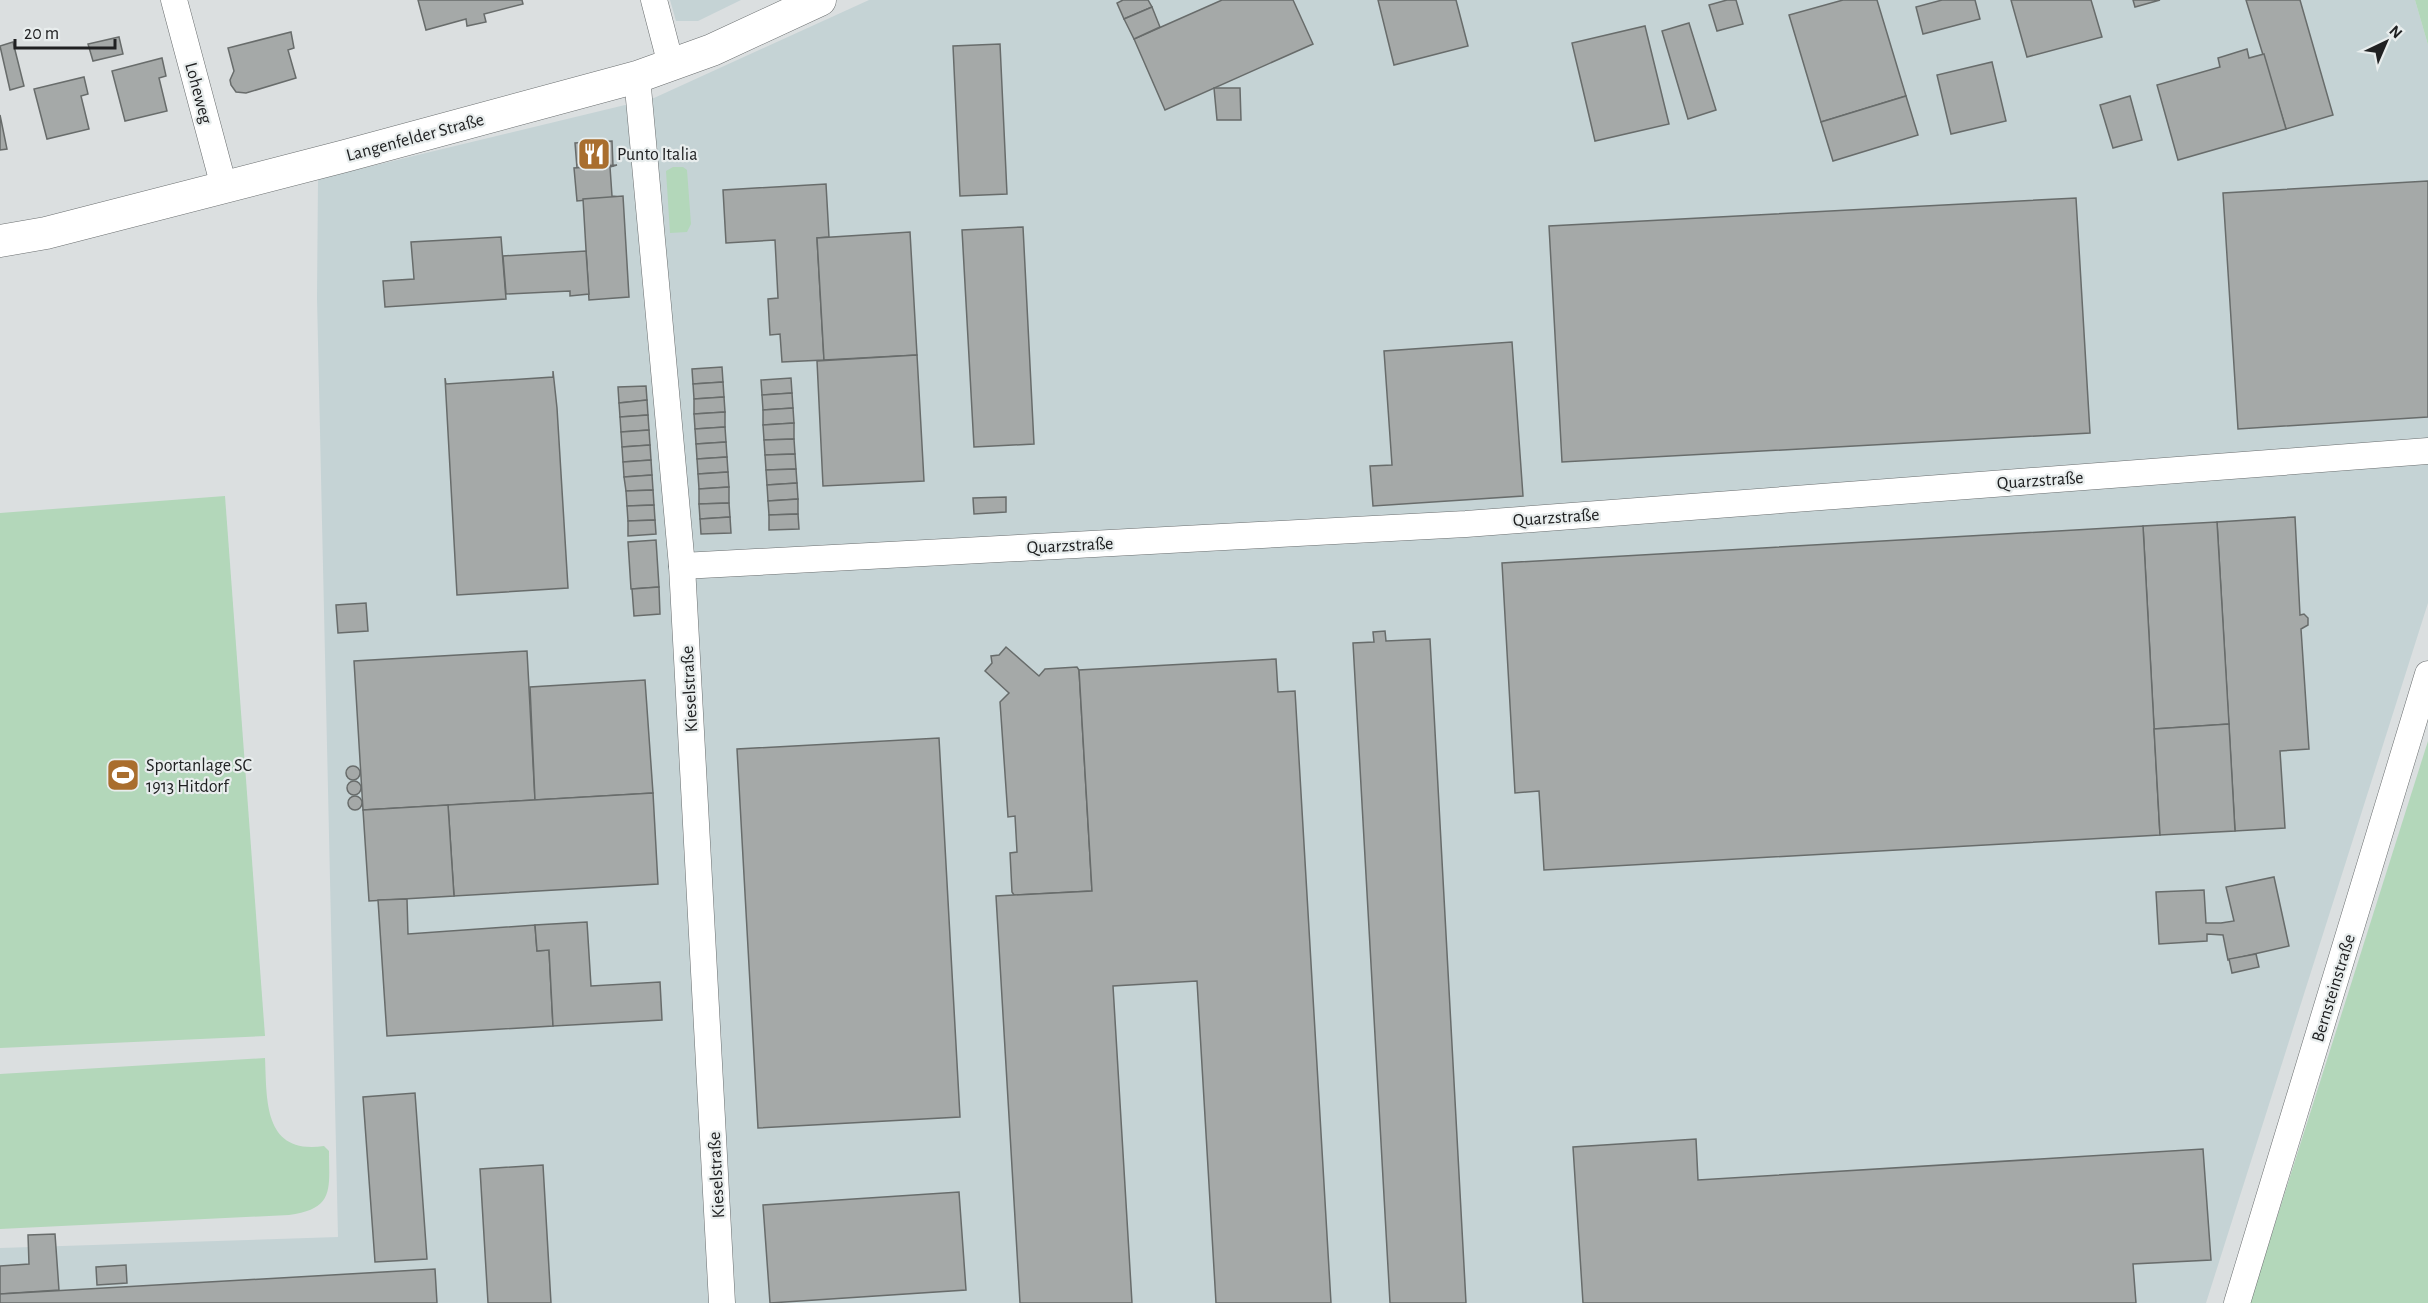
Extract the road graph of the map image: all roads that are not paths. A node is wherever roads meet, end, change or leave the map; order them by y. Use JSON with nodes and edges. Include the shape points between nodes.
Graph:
{"nodes":[{"id":1,"x":174,"y":0,"type":"edge"},
{"id":2,"x":654,"y":0,"type":"edge"},
{"id":3,"x":820,"y":0,"type":"edge"},
{"id":4,"x":671,"y":65,"type":"junction"},
{"id":5,"x":637,"y":77,"type":"junction"},
{"id":6,"x":224,"y":187,"type":"junction"},
{"id":7,"x":0,"y":241,"type":"edge"},
{"id":8,"x":2428,"y":451,"type":"edge"},
{"id":9,"x":682,"y":566,"type":"junction"},
{"id":10,"x":2428,"y":674,"type":"edge"},
{"id":11,"x":722,"y":1303,"type":"edge"},
{"id":12,"x":2238,"y":1303,"type":"edge"}],
"edges":[{"from":1,"to":6,"type":"street","name":"Loheweg"},
{"from":2,"to":4,"type":"street"},
{"from":3,"to":4,"type":"street","name":"Langenfelder Straße"},
{"from":4,"to":5,"type":"street","name":"Langenfelder Straße"},
{"from":5,"to":6,"type":"street","name":"Langenfelder Straße"},
{"from":5,"to":9,"type":"street","name":"Kieselstraße"},
{"from":6,"to":7,"type":"street","name":"Langenfelder Straße","via":[[46,233]]},
{"from":8,"to":9,"type":"street","name":"Quarzstraße","via":[[1466,524]]},
{"from":9,"to":11,"type":"street","name":"Kieselstraße"},
{"from":10,"to":12,"type":"street","name":"Bernsteinstraße"}]}
